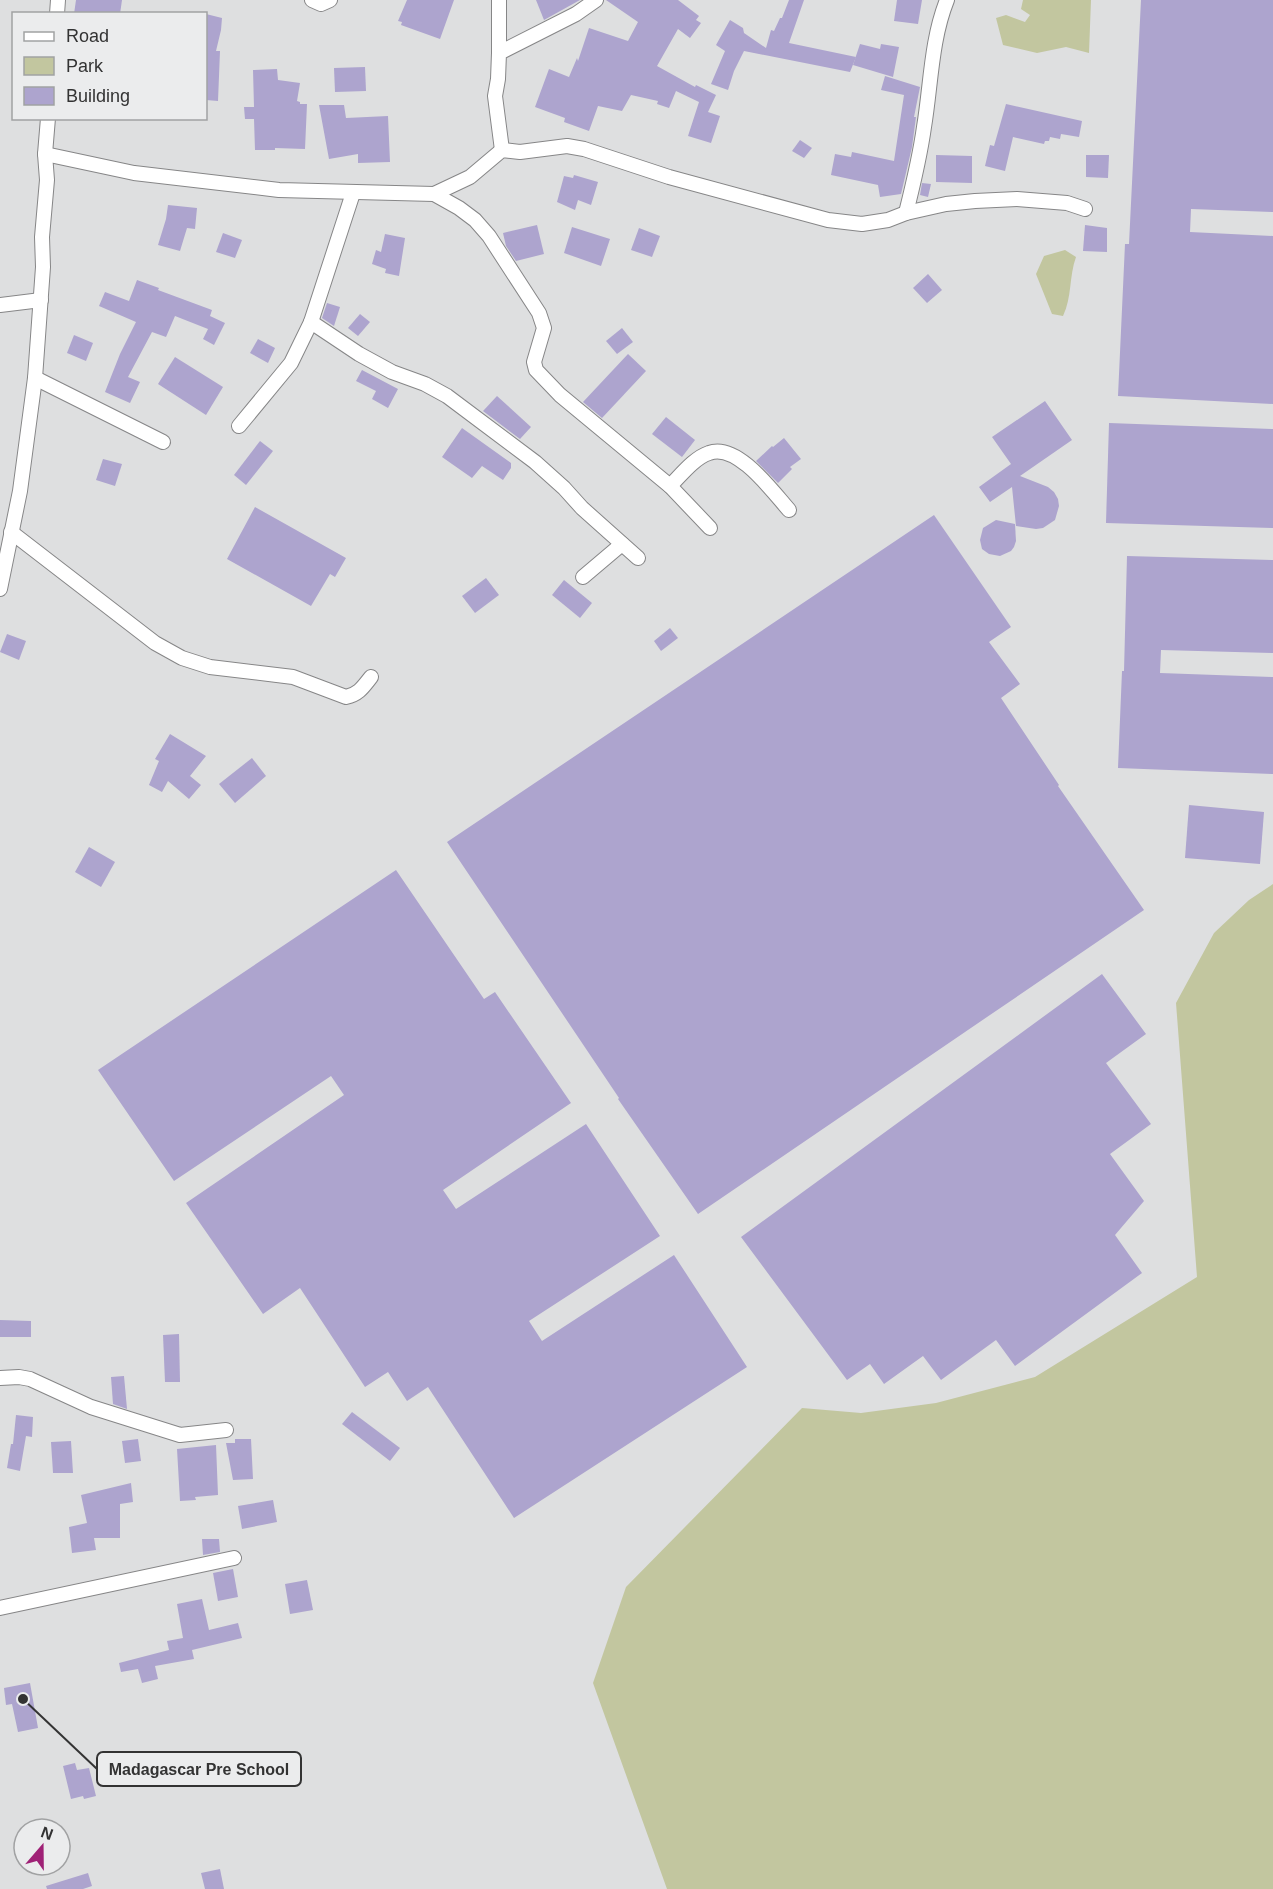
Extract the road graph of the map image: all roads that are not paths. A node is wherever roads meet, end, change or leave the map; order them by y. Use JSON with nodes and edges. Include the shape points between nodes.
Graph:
{"nodes":[{"id":1,"x":312,"y":0,"type":"edge"},
{"id":2,"x":330,"y":0,"type":"edge"},
{"id":3,"x":499,"y":0,"type":"edge"},
{"id":4,"x":596,"y":0,"type":"edge"},
{"id":5,"x":947,"y":0,"type":"edge"},
{"id":6,"x":499,"y":53,"type":"junction"},
{"id":7,"x":48,"y":120,"type":"edge"},
{"id":8,"x":502,"y":150,"type":"junction"},
{"id":9,"x":45,"y":153,"type":"junction"},
{"id":10,"x":353,"y":193,"type":"junction"},
{"id":11,"x":434,"y":194,"type":"junction"},
{"id":12,"x":1085,"y":208,"type":"dead end"},
{"id":13,"x":906,"y":213,"type":"junction"},
{"id":14,"x":41,"y":300,"type":"junction"},
{"id":15,"x":0,"y":305,"type":"edge"},
{"id":16,"x":311,"y":322,"type":"junction"},
{"id":17,"x":36,"y":378,"type":"junction"},
{"id":18,"x":239,"y":426,"type":"dead end"},
{"id":19,"x":163,"y":442,"type":"dead end"},
{"id":20,"x":670,"y":486,"type":"junction"},
{"id":21,"x":789,"y":510,"type":"dead end"},
{"id":22,"x":710,"y":528,"type":"dead end"},
{"id":23,"x":11,"y":532,"type":"junction"},
{"id":24,"x":622,"y":544,"type":"junction"},
{"id":25,"x":638,"y":558,"type":"dead end"},
{"id":26,"x":584,"y":577,"type":"dead end"},
{"id":27,"x":0,"y":590,"type":"edge"},
{"id":28,"x":371,"y":677,"type":"dead end"},
{"id":29,"x":0,"y":1378,"type":"edge"},
{"id":30,"x":226,"y":1430,"type":"dead end"},
{"id":31,"x":234,"y":1558,"type":"dead end"},
{"id":32,"x":0,"y":1608,"type":"edge"}],
"edges":[{"from":1,"to":2,"type":"street","via":[[321,4]]},
{"from":3,"to":6,"type":"street"},
{"from":4,"to":6,"type":"street"},
{"from":5,"to":13,"type":"street","via":[[939,20],[917,169]]},
{"from":6,"to":8,"type":"street","via":[[495,96]]},
{"from":7,"to":9,"type":"street"},
{"from":8,"to":11,"type":"street","via":[[470,177]]},
{"from":8,"to":13,"type":"street","via":[[520,152],[567,146],[584,149],[669,177],[828,220],[862,224]]},
{"from":9,"to":10,"type":"street","via":[[134,173],[279,190]]},
{"from":9,"to":14,"type":"street"},
{"from":10,"to":11,"type":"street"},
{"from":10,"to":16,"type":"street"},
{"from":11,"to":20,"type":"street","via":[[475,220],[539,313],[544,328],[534,362],[536,370],[560,395]]},
{"from":12,"to":13,"type":"street","via":[[1017,199],[946,204]]},
{"from":14,"to":15,"type":"street"},
{"from":14,"to":17,"type":"street"},
{"from":16,"to":18,"type":"street","via":[[291,363]]},
{"from":16,"to":24,"type":"street","via":[[392,372],[447,396],[536,462]]},
{"from":17,"to":19,"type":"street"},
{"from":17,"to":23,"type":"street"},
{"from":20,"to":21,"type":"street","via":[[710,452],[732,454],[747,464]]},
{"from":20,"to":22,"type":"street"},
{"from":23,"to":27,"type":"street"},
{"from":23,"to":28,"type":"street","via":[[155,643],[182,658],[210,667],[293,677],[346,697],[360,691]]},
{"from":24,"to":25,"type":"street"},
{"from":24,"to":26,"type":"street"},
{"from":29,"to":30,"type":"street","via":[[30,1379],[91,1407],[180,1435]]},
{"from":31,"to":32,"type":"street"}]}
